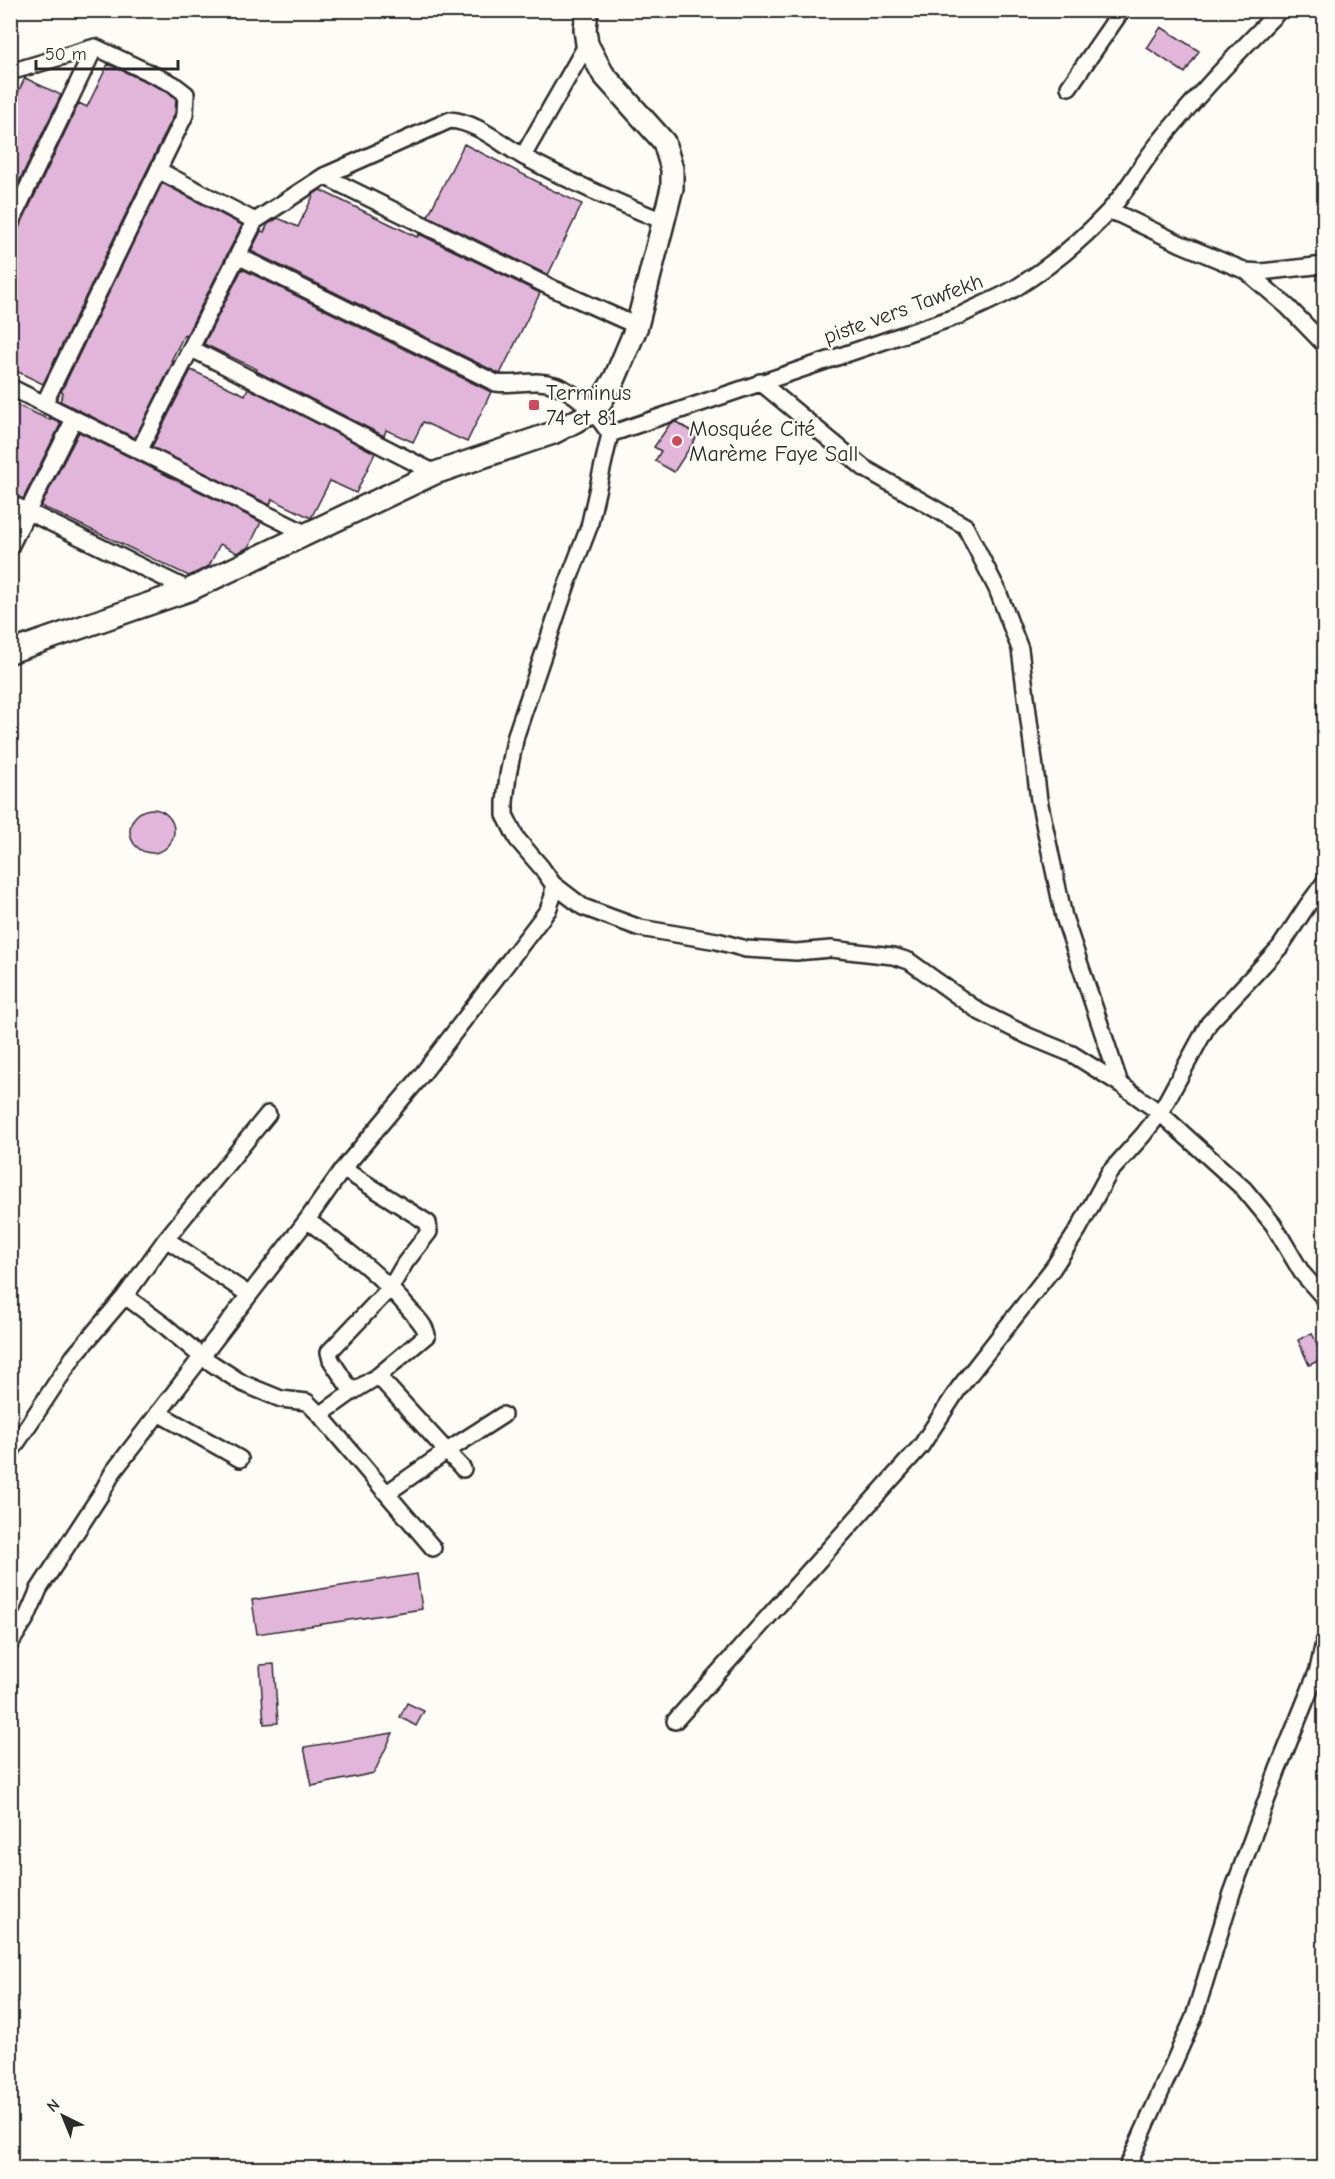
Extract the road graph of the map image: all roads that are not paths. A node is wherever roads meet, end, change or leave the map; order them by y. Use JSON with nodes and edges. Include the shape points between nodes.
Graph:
{"nodes":[{"id":1,"x":587,"y":10,"type":"edge"},
{"id":2,"x":1122,"y":10,"type":"edge"},
{"id":3,"x":1280,"y":10,"type":"edge"},
{"id":4,"x":586,"y":44,"type":"junction"},
{"id":5,"x":95,"y":47,"type":"junction"},
{"id":6,"x":10,"y":72,"type":"edge"},
{"id":7,"x":1069,"y":87,"type":"dead end"},
{"id":8,"x":523,"y":156,"type":"junction"},
{"id":9,"x":158,"y":170,"type":"junction"},
{"id":10,"x":324,"y":176,"type":"junction"},
{"id":11,"x":1110,"y":210,"type":"junction"},
{"id":12,"x":255,"y":221,"type":"junction"},
{"id":13,"x":663,"y":222,"type":"junction"},
{"id":14,"x":10,"y":224,"type":"edge"},
{"id":15,"x":238,"y":256,"type":"junction"},
{"id":16,"x":1324,"y":265,"type":"edge"},
{"id":17,"x":1246,"y":271,"type":"junction"},
{"id":18,"x":637,"y":326,"type":"junction"},
{"id":19,"x":1324,"y":344,"type":"edge"},
{"id":20,"x":192,"y":349,"type":"junction"},
{"id":21,"x":760,"y":382,"type":"junction"},
{"id":22,"x":10,"y":387,"type":"edge"},
{"id":23,"x":44,"y":404,"type":"junction"},
{"id":24,"x":595,"y":411,"type":"junction"},
{"id":25,"x":74,"y":419,"type":"junction"},
{"id":26,"x":610,"y":434,"type":"junction"},
{"id":27,"x":139,"y":451,"type":"junction"},
{"id":28,"x":435,"y":473,"type":"junction"},
{"id":29,"x":10,"y":503,"type":"edge"},
{"id":30,"x":28,"y":511,"type":"junction"},
{"id":31,"x":308,"y":534,"type":"junction"},
{"id":32,"x":10,"y":547,"type":"edge"},
{"id":33,"x":189,"y":591,"type":"junction"},
{"id":34,"x":10,"y":652,"type":"edge"},
{"id":35,"x":553,"y":884,"type":"junction"},
{"id":36,"x":1324,"y":884,"type":"edge"},
{"id":37,"x":1119,"y":1084,"type":"junction"},
{"id":38,"x":1160,"y":1113,"type":"junction"},
{"id":39,"x":267,"y":1114,"type":"dead end"},
{"id":40,"x":343,"y":1169,"type":"junction"},
{"id":41,"x":307,"y":1220,"type":"junction"},
{"id":42,"x":166,"y":1239,"type":"junction"},
{"id":43,"x":391,"y":1287,"type":"junction"},
{"id":44,"x":248,"y":1294,"type":"junction"},
{"id":45,"x":125,"y":1296,"type":"junction"},
{"id":46,"x":1324,"y":1298,"type":"edge"},
{"id":47,"x":202,"y":1357,"type":"junction"},
{"id":48,"x":378,"y":1376,"type":"junction"},
{"id":49,"x":352,"y":1392,"type":"junction"},
{"id":50,"x":158,"y":1413,"type":"junction"},
{"id":51,"x":320,"y":1415,"type":"junction"},
{"id":52,"x":503,"y":1415,"type":"dead end"},
{"id":53,"x":447,"y":1451,"type":"junction"},
{"id":54,"x":10,"y":1453,"type":"edge"},
{"id":55,"x":240,"y":1460,"type":"dead end"},
{"id":56,"x":464,"y":1469,"type":"dead end"},
{"id":57,"x":387,"y":1493,"type":"junction"},
{"id":58,"x":434,"y":1548,"type":"dead end"},
{"id":59,"x":1324,"y":1642,"type":"edge"},
{"id":60,"x":10,"y":1644,"type":"edge"},
{"id":61,"x":675,"y":1721,"type":"dead end"},
{"id":62,"x":1127,"y":2169,"type":"edge"}],
"edges":[{"from":1,"to":4,"type":"street"},
{"from":2,"to":7,"type":"street"},
{"from":3,"to":11,"type":"street","name":"piste vers Tawfekh","via":[[1191,104]]},
{"from":4,"to":8,"type":"street"},
{"from":4,"to":13,"type":"street","via":[[603,74],[664,142],[672,169],[672,188]]},
{"from":5,"to":6,"type":"street"},
{"from":5,"to":9,"type":"street","via":[[186,93],[184,115]]},
{"from":5,"to":14,"type":"street"},
{"from":8,"to":10,"type":"street","via":[[463,121],[450,120]]},
{"from":8,"to":13,"type":"street"},
{"from":9,"to":12,"type":"street"},
{"from":9,"to":23,"type":"street"},
{"from":10,"to":12,"type":"street"},
{"from":10,"to":18,"type":"street"},
{"from":11,"to":17,"type":"street"},
{"from":11,"to":21,"type":"street","name":"piste vers Tawfekh","via":[[1036,274],[961,315]]},
{"from":12,"to":15,"type":"street"},
{"from":13,"to":18,"type":"street"},
{"from":15,"to":20,"type":"street"},
{"from":15,"to":24,"type":"street","via":[[496,383],[547,383],[573,394]]},
{"from":16,"to":17,"type":"street"},
{"from":17,"to":19,"type":"street"},
{"from":18,"to":24,"type":"street","via":[[615,378]]},
{"from":20,"to":27,"type":"street"},
{"from":20,"to":28,"type":"street"},
{"from":21,"to":26,"type":"street","name":"piste vers Tawfekh"},
{"from":21,"to":37,"type":"street","via":[[864,468],[965,526],[997,588],[1020,649],[1039,800],[1064,917]]},
{"from":22,"to":23,"type":"street"},
{"from":23,"to":25,"type":"street"},
{"from":24,"to":26,"type":"street"},
{"from":24,"to":28,"type":"street","via":[[553,433]]},
{"from":25,"to":27,"type":"street"},
{"from":25,"to":30,"type":"street"},
{"from":26,"to":35,"type":"street","via":[[589,527],[516,735],[508,775],[505,815]]},
{"from":27,"to":31,"type":"street"},
{"from":28,"to":31,"type":"street"},
{"from":29,"to":30,"type":"street"},
{"from":30,"to":32,"type":"street"},
{"from":30,"to":33,"type":"street"},
{"from":31,"to":33,"type":"street"},
{"from":33,"to":34,"type":"street"},
{"from":35,"to":37,"type":"street","via":[[583,907],[640,928],[746,950],[831,949],[909,961],[980,1012],[1072,1054]]},
{"from":35,"to":40,"type":"street","via":[[548,910],[417,1081]]},
{"from":36,"to":38,"type":"street","via":[[1280,947],[1209,1023]]},
{"from":37,"to":38,"type":"street"},
{"from":38,"to":46,"type":"street","via":[[1245,1189],[1273,1224],[1302,1274]]},
{"from":38,"to":61,"type":"street","via":[[1109,1173],[1053,1268],[943,1410],[921,1446]]},
{"from":39,"to":42,"type":"street"},
{"from":40,"to":41,"type":"street"},
{"from":40,"to":43,"type":"street","via":[[428,1222],[429,1232]]},
{"from":41,"to":43,"type":"street"},
{"from":41,"to":44,"type":"street"},
{"from":42,"to":44,"type":"street"},
{"from":42,"to":45,"type":"street"},
{"from":43,"to":48,"type":"street","via":[[427,1335]]},
{"from":43,"to":49,"type":"street","via":[[330,1352]]},
{"from":44,"to":47,"type":"street"},
{"from":45,"to":47,"type":"street"},
{"from":45,"to":54,"type":"street","via":[[74,1356]]},
{"from":47,"to":50,"type":"street"},
{"from":47,"to":51,"type":"street","via":[[242,1383],[281,1399],[307,1402]]},
{"from":48,"to":49,"type":"street"},
{"from":48,"to":53,"type":"street"},
{"from":49,"to":51,"type":"street"},
{"from":50,"to":55,"type":"street"},
{"from":50,"to":60,"type":"street","via":[[112,1472],[39,1589]]},
{"from":51,"to":57,"type":"street"},
{"from":52,"to":53,"type":"street"},
{"from":53,"to":56,"type":"street"},
{"from":53,"to":57,"type":"street"},
{"from":57,"to":58,"type":"street"},
{"from":59,"to":62,"type":"street","via":[[1318,1670],[1232,1893],[1194,2017]]}]}
